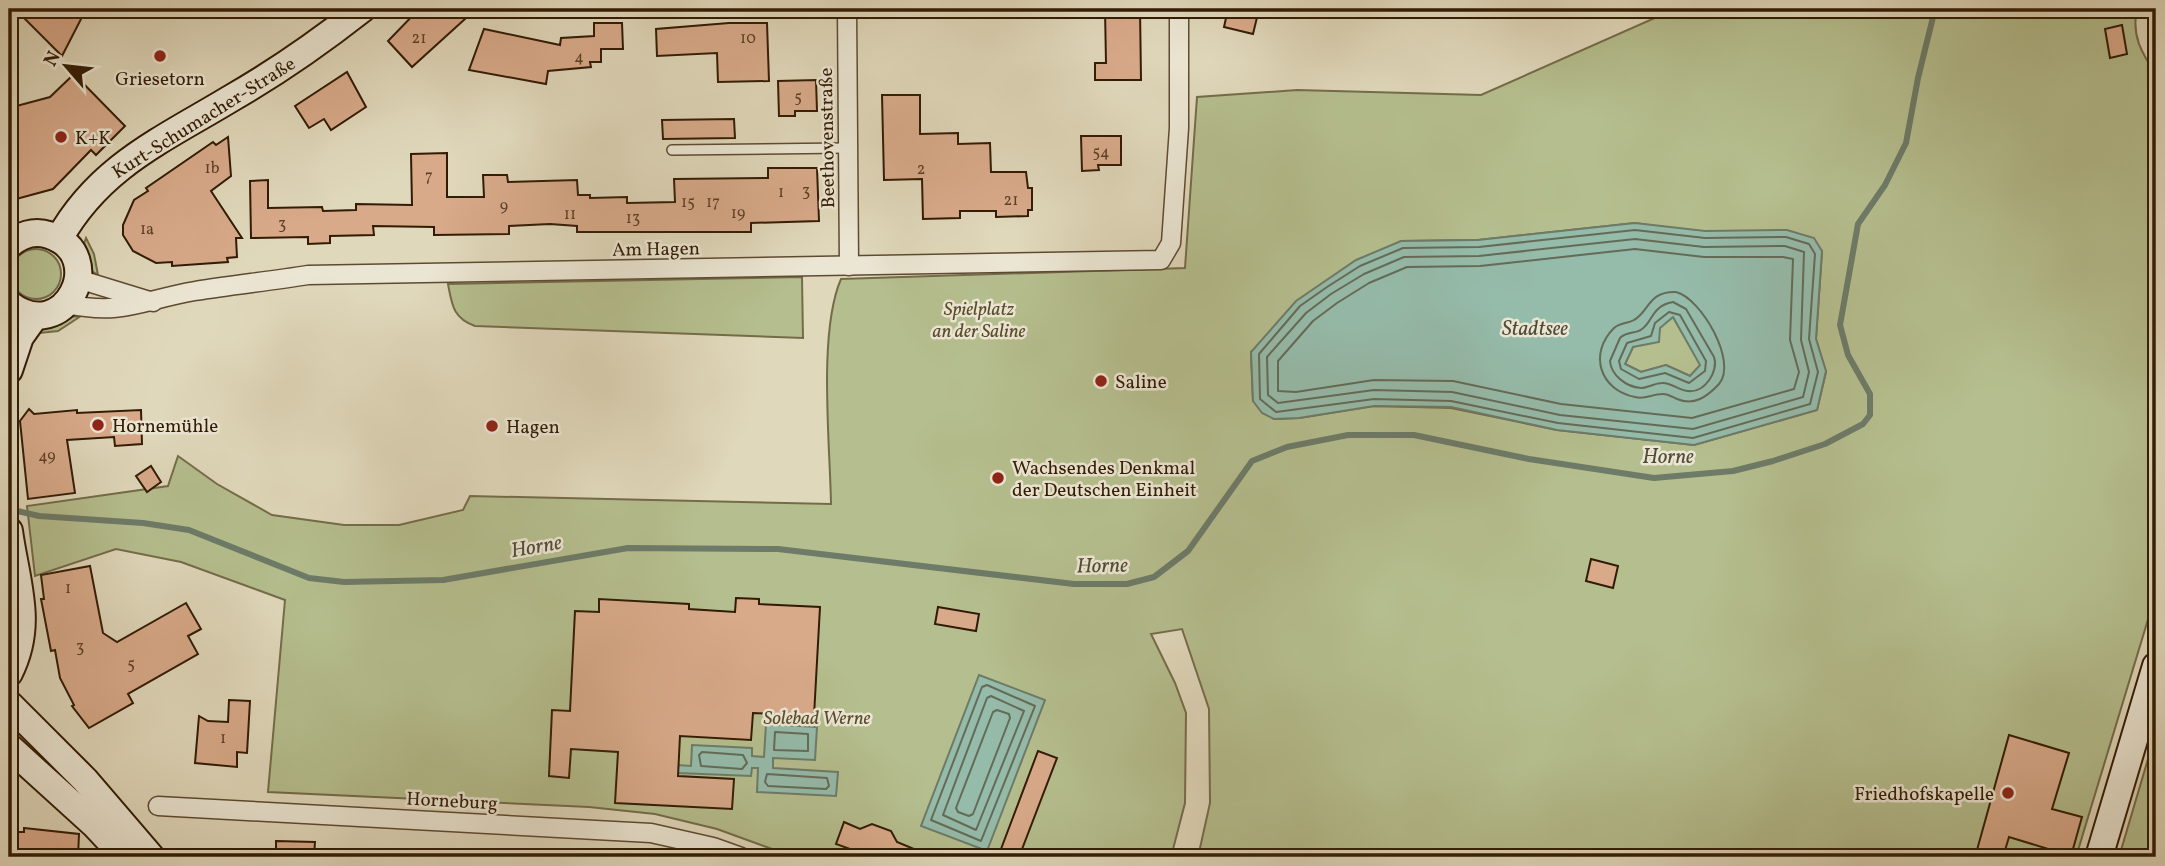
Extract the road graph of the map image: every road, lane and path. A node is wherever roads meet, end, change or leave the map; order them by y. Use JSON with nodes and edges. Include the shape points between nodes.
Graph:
{"nodes":[{"id":1,"x":362,"y":9,"type":"edge"},
{"id":2,"x":846,"y":9,"type":"edge"},
{"id":3,"x":1179,"y":9,"type":"edge"},
{"id":4,"x":847,"y":148,"type":"junction"},
{"id":5,"x":672,"y":150,"type":"dead end"},
{"id":6,"x":58,"y":239,"type":"junction"},
{"id":7,"x":9,"y":245,"type":"edge"},
{"id":8,"x":849,"y":266,"type":"junction"},
{"id":9,"x":78,"y":279,"type":"junction"},
{"id":10,"x":153,"y":302,"type":"junction"},
{"id":11,"x":9,"y":304,"type":"edge"},
{"id":12,"x":66,"y":304,"type":"junction"},
{"id":13,"x":35,"y":316,"type":"junction"},
{"id":14,"x":9,"y":370,"type":"edge"},
{"id":15,"x":9,"y":531,"type":"edge"},
{"id":16,"x":10,"y":537,"type":"edge"},
{"id":17,"x":11,"y":574,"type":"edge"},
{"id":18,"x":2156,"y":666,"type":"edge"},
{"id":19,"x":9,"y":673,"type":"edge"},
{"id":20,"x":9,"y":704,"type":"edge"},
{"id":21,"x":9,"y":747,"type":"edge"},
{"id":22,"x":158,"y":806,"type":"dead end"},
{"id":23,"x":125,"y":857,"type":"edge"},
{"id":24,"x":151,"y":857,"type":"edge"},
{"id":25,"x":741,"y":857,"type":"edge"},
{"id":26,"x":2099,"y":857,"type":"edge"}],
"edges":[{"from":1,"to":6,"type":"main road","name":"Kurt-Schumacher-Straße","via":[[286,65],[127,160],[92,191]]},
{"from":2,"to":4,"type":"street","name":"Beethovenstraße"},
{"from":3,"to":8,"type":"street","name":"Am Hagen","via":[[1178,141],[1171,243],[1161,260]]},
{"from":4,"to":5,"type":"lane"},
{"from":4,"to":8,"type":"street","name":"Beethovenstraße"},
{"from":6,"to":7,"type":"main road","via":[[34,233]]},
{"from":6,"to":9,"type":"main road","via":[[74,256]]},
{"from":8,"to":10,"type":"street","name":"Am Hagen","via":[[308,275]]},
{"from":9,"to":10,"type":"street"},
{"from":9,"to":12,"type":"main road"},
{"from":10,"to":12,"type":"street","name":"Am Hagen","via":[[122,310]]},
{"from":11,"to":13,"type":"main road"},
{"from":12,"to":13,"type":"main road"},
{"from":13,"to":14,"type":"main road","via":[[20,337]]},
{"from":15,"to":16,"type":"main road"},
{"from":16,"to":17,"type":"main road"},
{"from":17,"to":19,"type":"main road","via":[[20,584],[24,620]]},
{"from":18,"to":26,"type":"main road"},
{"from":20,"to":24,"type":"main road","via":[[85,780]]},
{"from":21,"to":23,"type":"main road"},
{"from":22,"to":25,"type":"street","name":"Horneburg","via":[[651,833]]}]}
